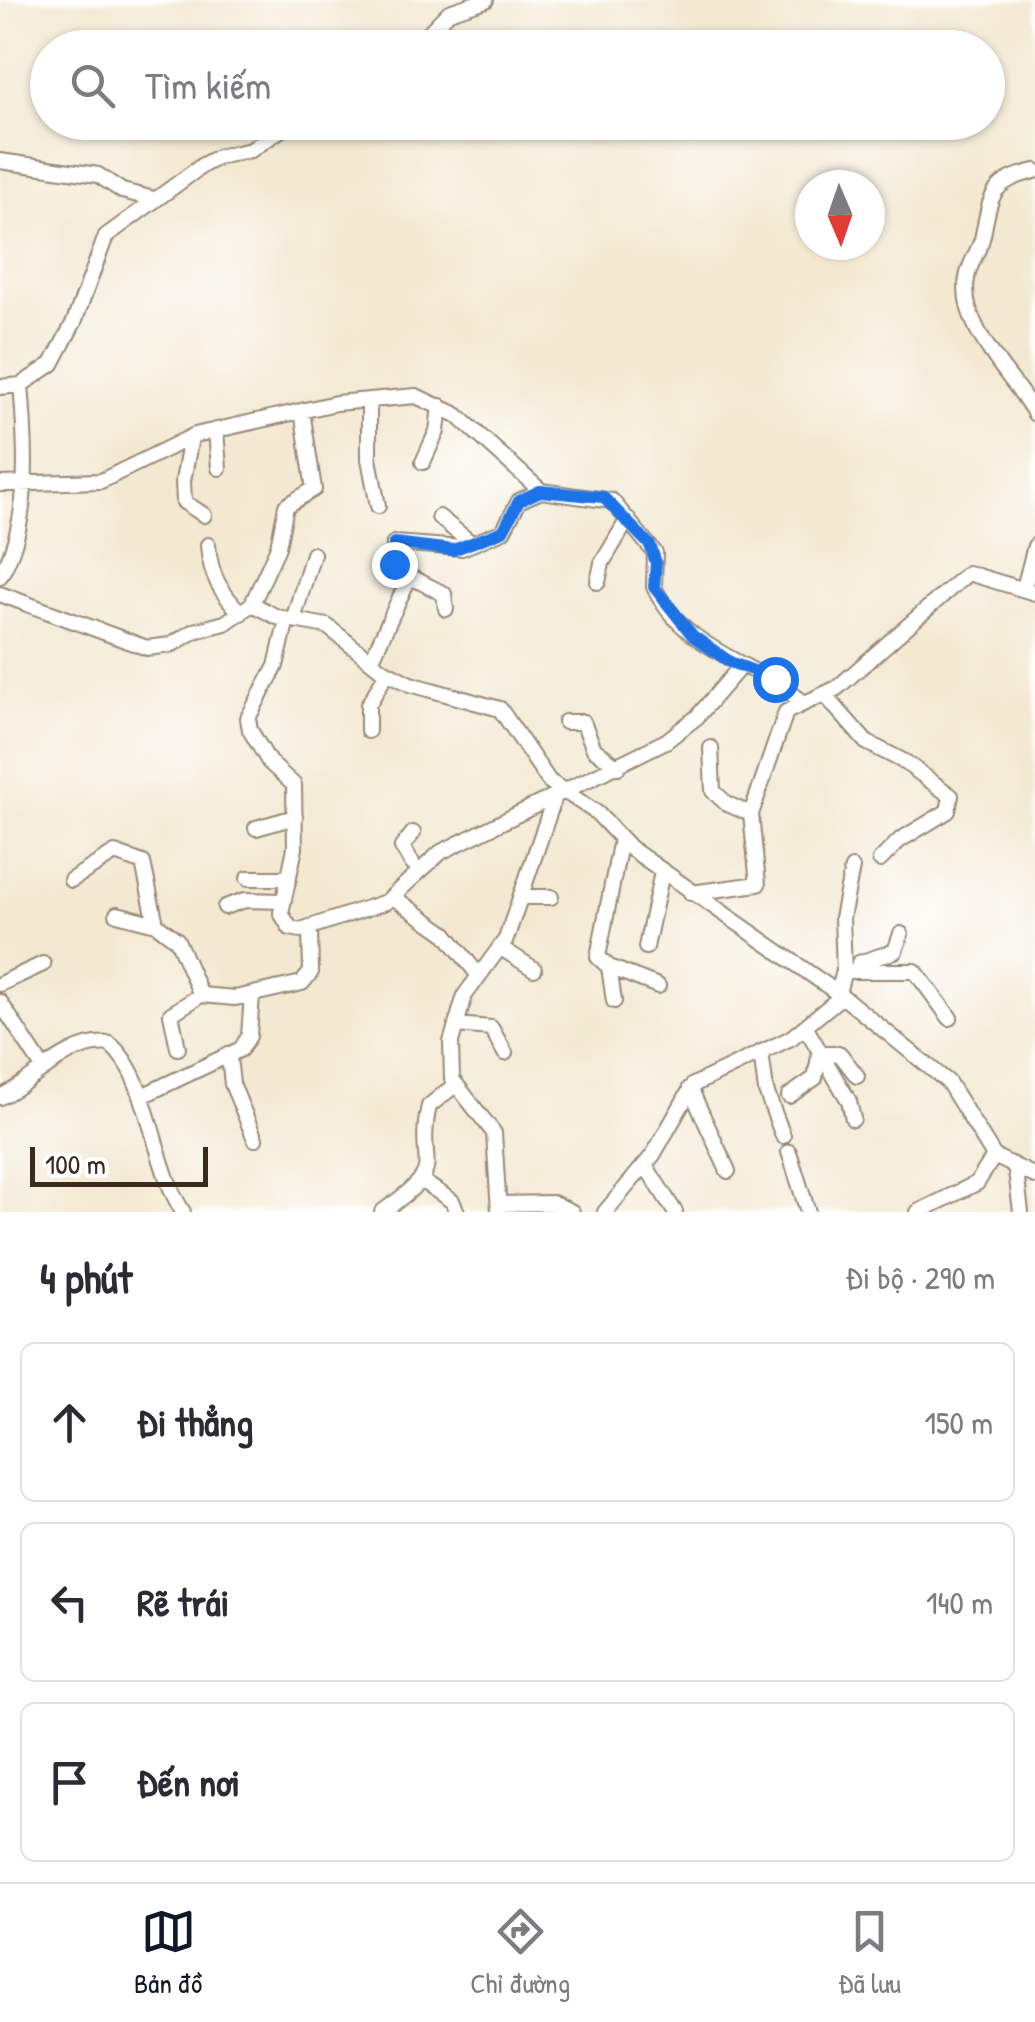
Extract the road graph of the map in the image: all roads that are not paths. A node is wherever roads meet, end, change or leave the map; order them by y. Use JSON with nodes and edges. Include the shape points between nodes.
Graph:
{"nodes":[{"id":1,"x":486,"y":0,"type":"edge"},
{"id":2,"x":431,"y":30,"type":"edge"},
{"id":3,"x":266,"y":140,"type":"edge"},
{"id":4,"x":0,"y":161,"type":"edge"},
{"id":5,"x":1035,"y":170,"type":"edge"},
{"id":6,"x":154,"y":200,"type":"junction"},
{"id":7,"x":21,"y":384,"type":"junction"},
{"id":8,"x":0,"y":387,"type":"edge"},
{"id":9,"x":368,"y":400,"type":"junction"},
{"id":10,"x":440,"y":406,"type":"junction"},
{"id":11,"x":302,"y":412,"type":"junction"},
{"id":12,"x":1035,"y":414,"type":"edge"},
{"id":13,"x":216,"y":431,"type":"junction"},
{"id":14,"x":191,"y":437,"type":"junction"},
{"id":15,"x":423,"y":462,"type":"dead end"},
{"id":16,"x":219,"y":468,"type":"dead end"},
{"id":17,"x":0,"y":484,"type":"edge"},
{"id":18,"x":22,"y":485,"type":"junction"},
{"id":19,"x":540,"y":491,"type":"junction"},
{"id":20,"x":378,"y":506,"type":"dead end"},
{"id":21,"x":204,"y":514,"type":"dead end"},
{"id":22,"x":439,"y":516,"type":"dead end"},
{"id":23,"x":628,"y":519,"type":"junction"},
{"id":24,"x":208,"y":544,"type":"dead end"},
{"id":25,"x":471,"y":544,"type":"junction"},
{"id":26,"x":1035,"y":546,"type":"edge"},
{"id":27,"x":314,"y":554,"type":"dead end"},
{"id":28,"x":407,"y":575,"type":"junction"},
{"id":29,"x":0,"y":576,"type":"edge"},
{"id":30,"x":598,"y":582,"type":"dead end"},
{"id":31,"x":1030,"y":591,"type":"edge"},
{"id":32,"x":0,"y":594,"type":"edge"},
{"id":33,"x":246,"y":608,"type":"junction"},
{"id":34,"x":446,"y":608,"type":"dead end"},
{"id":35,"x":290,"y":620,"type":"junction"},
{"id":36,"x":371,"y":661,"type":"junction"},
{"id":37,"x":740,"y":667,"type":"junction"},
{"id":38,"x":386,"y":672,"type":"junction"},
{"id":39,"x":825,"y":695,"type":"junction"},
{"id":40,"x":804,"y":703,"type":"junction"},
{"id":41,"x":565,"y":722,"type":"dead end"},
{"id":42,"x":368,"y":731,"type":"dead end"},
{"id":43,"x":711,"y":748,"type":"dead end"},
{"id":44,"x":618,"y":766,"type":"junction"},
{"id":45,"x":559,"y":797,"type":"junction"},
{"id":46,"x":751,"y":814,"type":"junction"},
{"id":47,"x":295,"y":817,"type":"junction"},
{"id":48,"x":256,"y":828,"type":"dead end"},
{"id":49,"x":413,"y":832,"type":"dead end"},
{"id":50,"x":621,"y":839,"type":"junction"},
{"id":51,"x":880,"y":860,"type":"dead end"},
{"id":52,"x":414,"y":868,"type":"junction"},
{"id":53,"x":852,"y":868,"type":"dead end"},
{"id":54,"x":662,"y":872,"type":"junction"},
{"id":55,"x":248,"y":878,"type":"dead end"},
{"id":56,"x":289,"y":878,"type":"junction"},
{"id":57,"x":71,"y":880,"type":"dead end"},
{"id":58,"x":691,"y":894,"type":"junction"},
{"id":59,"x":394,"y":896,"type":"junction"},
{"id":60,"x":520,"y":897,"type":"junction"},
{"id":61,"x":552,"y":897,"type":"dead end"},
{"id":62,"x":284,"y":901,"type":"junction"},
{"id":63,"x":225,"y":907,"type":"dead end"},
{"id":64,"x":118,"y":914,"type":"dead end"},
{"id":65,"x":156,"y":924,"type":"junction"},
{"id":66,"x":310,"y":930,"type":"junction"},
{"id":67,"x":901,"y":934,"type":"dead end"},
{"id":68,"x":646,"y":947,"type":"dead end"},
{"id":69,"x":501,"y":948,"type":"junction"},
{"id":70,"x":44,"y":964,"type":"dead end"},
{"id":71,"x":609,"y":967,"type":"junction"},
{"id":72,"x":844,"y":968,"type":"junction"},
{"id":73,"x":534,"y":969,"type":"dead end"},
{"id":74,"x":478,"y":976,"type":"junction"},
{"id":75,"x":0,"y":984,"type":"edge"},
{"id":76,"x":658,"y":986,"type":"dead end"},
{"id":77,"x":201,"y":995,"type":"junction"},
{"id":78,"x":840,"y":995,"type":"junction"},
{"id":79,"x":252,"y":996,"type":"junction"},
{"id":80,"x":614,"y":1001,"type":"dead end"},
{"id":81,"x":0,"y":1002,"type":"edge"},
{"id":82,"x":950,"y":1018,"type":"dead end"},
{"id":83,"x":456,"y":1025,"type":"junction"},
{"id":84,"x":806,"y":1028,"type":"junction"},
{"id":85,"x":178,"y":1048,"type":"dead end"},
{"id":86,"x":505,"y":1052,"type":"dead end"},
{"id":87,"x":760,"y":1052,"type":"junction"},
{"id":88,"x":821,"y":1053,"type":"junction"},
{"id":89,"x":229,"y":1058,"type":"junction"},
{"id":90,"x":43,"y":1068,"type":"junction"},
{"id":91,"x":856,"y":1076,"type":"dead end"},
{"id":92,"x":455,"y":1085,"type":"junction"},
{"id":93,"x":690,"y":1088,"type":"junction"},
{"id":94,"x":0,"y":1096,"type":"edge"},
{"id":95,"x":142,"y":1096,"type":"junction"},
{"id":96,"x":790,"y":1096,"type":"dead end"},
{"id":97,"x":853,"y":1119,"type":"dead end"},
{"id":98,"x":783,"y":1136,"type":"dead end"},
{"id":99,"x":255,"y":1139,"type":"dead end"},
{"id":100,"x":789,"y":1152,"type":"dead end"},
{"id":101,"x":994,"y":1156,"type":"junction"},
{"id":102,"x":645,"y":1164,"type":"junction"},
{"id":103,"x":728,"y":1170,"type":"dead end"},
{"id":104,"x":1016,"y":1170,"type":"junction"},
{"id":105,"x":1035,"y":1176,"type":"edge"},
{"id":106,"x":422,"y":1181,"type":"junction"},
{"id":107,"x":535,"y":1207,"type":"edge"},
{"id":108,"x":499,"y":1208,"type":"edge"},
{"id":109,"x":183,"y":1212,"type":"edge"},
{"id":110,"x":382,"y":1212,"type":"edge"},
{"id":111,"x":457,"y":1212,"type":"edge"},
{"id":112,"x":572,"y":1212,"type":"edge"},
{"id":113,"x":605,"y":1212,"type":"edge"},
{"id":114,"x":675,"y":1212,"type":"edge"},
{"id":115,"x":808,"y":1212,"type":"edge"},
{"id":116,"x":918,"y":1212,"type":"edge"},
{"id":117,"x":1022,"y":1212,"type":"edge"}],
"edges":[{"from":1,"to":2,"type":"street","via":[[448,12]]},
{"from":3,"to":6,"type":"street","via":[[218,156]]},
{"from":4,"to":6,"type":"street","via":[[98,175],[122,192]]},
{"from":5,"to":12,"type":"street","via":[[1008,177],[994,190],[967,278],[978,329]]},
{"from":6,"to":7,"type":"street","via":[[106,236],[52,364]]},
{"from":7,"to":8,"type":"street"},
{"from":7,"to":18,"type":"street"},
{"from":9,"to":10,"type":"street","via":[[416,396]]},
{"from":9,"to":11,"type":"street"},
{"from":9,"to":20,"type":"street"},
{"from":10,"to":15,"type":"street"},
{"from":10,"to":19,"type":"street","via":[[468,423]]},
{"from":11,"to":13,"type":"street"},
{"from":11,"to":33,"type":"street","via":[[314,489],[286,506],[278,547]]},
{"from":13,"to":14,"type":"street"},
{"from":13,"to":16,"type":"street"},
{"from":14,"to":18,"type":"street","via":[[100,481]]},
{"from":14,"to":21,"type":"street","via":[[183,493],[191,510]]},
{"from":17,"to":18,"type":"street"},
{"from":18,"to":29,"type":"street","via":[[12,550]]},
{"from":19,"to":23,"type":"street","via":[[603,497]]},
{"from":19,"to":25,"type":"street","via":[[519,501],[503,531]]},
{"from":22,"to":25,"type":"street"},
{"from":23,"to":30,"type":"street"},
{"from":23,"to":37,"type":"street","via":[[654,553],[657,594],[693,636]]},
{"from":24,"to":33,"type":"street","via":[[210,570]]},
{"from":25,"to":28,"type":"street","via":[[453,550],[394,543],[394,564]]},
{"from":26,"to":31,"type":"street"},
{"from":27,"to":35,"type":"street"},
{"from":28,"to":34,"type":"street","via":[[444,594]]},
{"from":28,"to":36,"type":"street"},
{"from":31,"to":39,"type":"street","via":[[968,573]]},
{"from":32,"to":33,"type":"street","via":[[147,648],[171,645]]},
{"from":33,"to":35,"type":"street"},
{"from":35,"to":36,"type":"street","via":[[327,626]]},
{"from":35,"to":47,"type":"street","via":[[276,666],[248,718],[269,762],[294,785]]},
{"from":36,"to":38,"type":"street"},
{"from":37,"to":40,"type":"street","via":[[775,679]]},
{"from":37,"to":44,"type":"street","via":[[683,730]]},
{"from":38,"to":42,"type":"street","via":[[368,705]]},
{"from":38,"to":45,"type":"street","via":[[500,709]]},
{"from":39,"to":40,"type":"street"},
{"from":39,"to":51,"type":"street","via":[[866,742],[952,796],[948,811]]},
{"from":40,"to":46,"type":"street","via":[[780,721]]},
{"from":41,"to":44,"type":"street","via":[[582,722],[594,749]]},
{"from":43,"to":46,"type":"street","via":[[713,792]]},
{"from":44,"to":45,"type":"street"},
{"from":45,"to":50,"type":"street","via":[[597,814]]},
{"from":45,"to":52,"type":"street"},
{"from":45,"to":60,"type":"street"},
{"from":46,"to":58,"type":"street","via":[[758,884]]},
{"from":47,"to":48,"type":"street"},
{"from":47,"to":56,"type":"street"},
{"from":49,"to":52,"type":"street","via":[[402,846]]},
{"from":50,"to":54,"type":"street"},
{"from":50,"to":71,"type":"street","via":[[597,946]]},
{"from":52,"to":59,"type":"street"},
{"from":53,"to":72,"type":"street","via":[[842,918]]},
{"from":54,"to":58,"type":"street"},
{"from":54,"to":68,"type":"street"},
{"from":55,"to":56,"type":"street"},
{"from":56,"to":62,"type":"street"},
{"from":57,"to":65,"type":"street","via":[[115,853],[138,859],[147,871]]},
{"from":58,"to":78,"type":"street"},
{"from":59,"to":66,"type":"street"},
{"from":59,"to":74,"type":"street","via":[[446,934]]},
{"from":60,"to":61,"type":"street"},
{"from":60,"to":69,"type":"street"},
{"from":62,"to":63,"type":"street"},
{"from":62,"to":66,"type":"street","via":[[284,922]]},
{"from":64,"to":65,"type":"street"},
{"from":65,"to":77,"type":"street","via":[[177,940]]},
{"from":66,"to":79,"type":"street","via":[[308,978]]},
{"from":67,"to":72,"type":"street","via":[[890,954]]},
{"from":69,"to":73,"type":"street"},
{"from":69,"to":74,"type":"street"},
{"from":70,"to":75,"type":"street"},
{"from":71,"to":76,"type":"street"},
{"from":71,"to":80,"type":"street"},
{"from":72,"to":78,"type":"street"},
{"from":72,"to":82,"type":"street","via":[[915,971]]},
{"from":74,"to":83,"type":"street"},
{"from":77,"to":79,"type":"street"},
{"from":77,"to":85,"type":"street","via":[[170,1014]]},
{"from":78,"to":84,"type":"street"},
{"from":78,"to":101,"type":"street","via":[[948,1082]]},
{"from":79,"to":89,"type":"street","via":[[246,1043]]},
{"from":81,"to":90,"type":"street"},
{"from":83,"to":86,"type":"street","via":[[492,1028]]},
{"from":83,"to":92,"type":"street","via":[[450,1067]]},
{"from":84,"to":87,"type":"street"},
{"from":84,"to":88,"type":"street"},
{"from":87,"to":93,"type":"street"},
{"from":87,"to":98,"type":"street"},
{"from":88,"to":91,"type":"street","via":[[840,1054]]},
{"from":88,"to":96,"type":"street","via":[[816,1078]]},
{"from":88,"to":97,"type":"street"},
{"from":89,"to":95,"type":"street"},
{"from":89,"to":99,"type":"street"},
{"from":90,"to":94,"type":"street"},
{"from":90,"to":95,"type":"street","via":[[89,1046],[110,1044]]},
{"from":92,"to":106,"type":"street","via":[[429,1106]]},
{"from":92,"to":108,"type":"street","via":[[494,1133]]},
{"from":93,"to":102,"type":"street"},
{"from":93,"to":103,"type":"street"},
{"from":95,"to":109,"type":"street","via":[[164,1178]]},
{"from":100,"to":115,"type":"street"},
{"from":101,"to":104,"type":"street"},
{"from":101,"to":116,"type":"street","via":[[977,1184]]},
{"from":102,"to":113,"type":"street"},
{"from":102,"to":114,"type":"street"},
{"from":104,"to":105,"type":"street"},
{"from":104,"to":117,"type":"street"},
{"from":106,"to":110,"type":"street"},
{"from":106,"to":111,"type":"street","via":[[452,1200]]},
{"from":107,"to":108,"type":"street"},
{"from":107,"to":112,"type":"street","via":[[554,1203]]}]}
